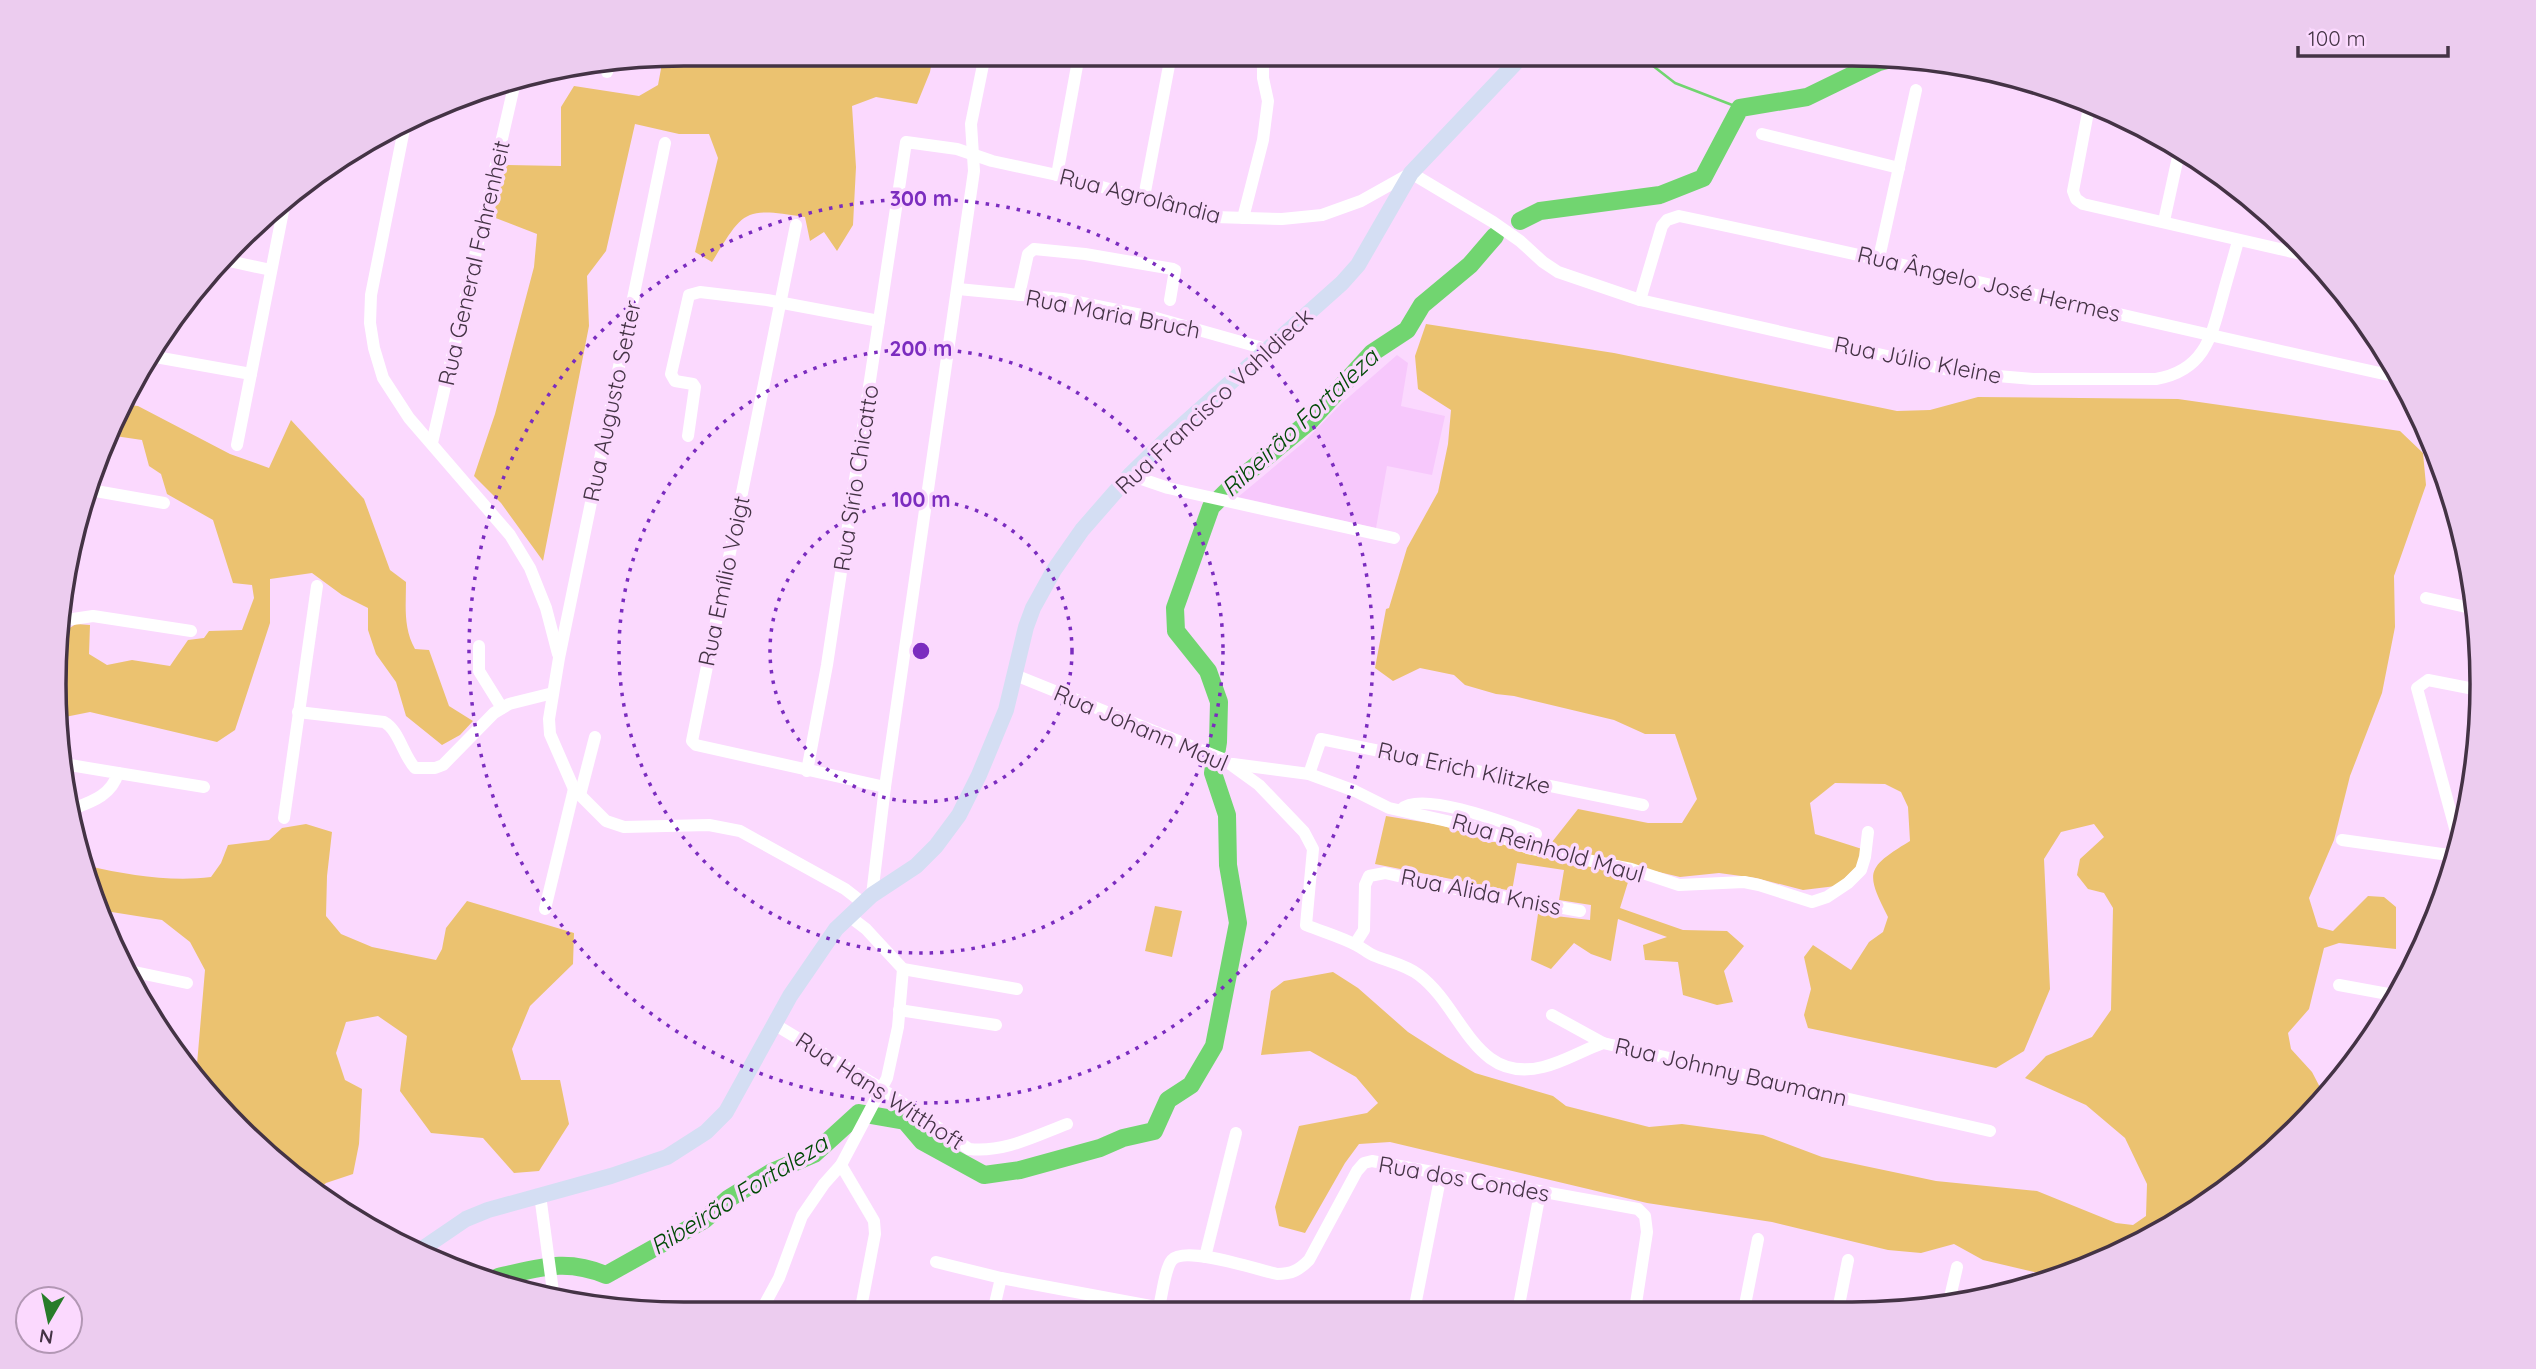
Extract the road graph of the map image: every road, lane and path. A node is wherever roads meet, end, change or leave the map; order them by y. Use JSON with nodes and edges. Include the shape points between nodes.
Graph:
{"nodes":[{"id":1,"x":983,"y":66,"type":"edge"},
{"id":2,"x":1077,"y":66,"type":"edge"},
{"id":3,"x":1169,"y":66,"type":"edge"},
{"id":4,"x":1263,"y":66,"type":"edge"},
{"id":5,"x":1513,"y":66,"type":"edge"},
{"id":6,"x":1916,"y":90,"type":"dead end"},
{"id":7,"x":513,"y":91,"type":"edge"},
{"id":8,"x":2088,"y":114,"type":"edge"},
{"id":9,"x":403,"y":134,"type":"edge"},
{"id":10,"x":1762,"y":134,"type":"dead end"},
{"id":11,"x":906,"y":142,"type":"joint"},
{"id":12,"x":665,"y":144,"type":"dead end"},
{"id":13,"x":972,"y":153,"type":"junction"},
{"id":14,"x":2177,"y":160,"type":"edge"},
{"id":15,"x":1899,"y":168,"type":"junction"},
{"id":16,"x":1411,"y":173,"type":"junction"},
{"id":17,"x":1057,"y":175,"type":"junction"},
{"id":18,"x":1144,"y":197,"type":"junction"},
{"id":19,"x":282,"y":216,"type":"edge"},
{"id":20,"x":1243,"y":218,"type":"junction"},
{"id":21,"x":2164,"y":221,"type":"junction"},
{"id":22,"x":796,"y":225,"type":"dead end"},
{"id":23,"x":2238,"y":240,"type":"junction"},
{"id":24,"x":2292,"y":252,"type":"edge"},
{"id":25,"x":1879,"y":258,"type":"junction"},
{"id":26,"x":234,"y":262,"type":"edge"},
{"id":27,"x":271,"y":270,"type":"junction"},
{"id":28,"x":958,"y":289,"type":"junction"},
{"id":29,"x":1019,"y":295,"type":"junction"},
{"id":30,"x":1170,"y":300,"type":"dead end"},
{"id":31,"x":1640,"y":300,"type":"junction"},
{"id":32,"x":778,"y":302,"type":"junction"},
{"id":33,"x":878,"y":321,"type":"junction"},
{"id":34,"x":2212,"y":337,"type":"junction"},
{"id":35,"x":1266,"y":349,"type":"junction"},
{"id":36,"x":160,"y":358,"type":"edge"},
{"id":37,"x":251,"y":374,"type":"junction"},
{"id":38,"x":2386,"y":375,"type":"edge"},
{"id":39,"x":688,"y":436,"type":"dead end"},
{"id":40,"x":432,"y":443,"type":"junction"},
{"id":41,"x":237,"y":445,"type":"dead end"},
{"id":42,"x":1130,"y":475,"type":"junction"},
{"id":43,"x":97,"y":491,"type":"edge"},
{"id":44,"x":163,"y":503,"type":"dead end"},
{"id":45,"x":1394,"y":538,"type":"dead end"},
{"id":46,"x":317,"y":586,"type":"dead end"},
{"id":47,"x":2426,"y":598,"type":"dead end"},
{"id":48,"x":2464,"y":606,"type":"edge"},
{"id":49,"x":70,"y":619,"type":"edge"},
{"id":50,"x":191,"y":631,"type":"dead end"},
{"id":51,"x":479,"y":646,"type":"dead end"},
{"id":52,"x":559,"y":658,"type":"junction"},
{"id":53,"x":1015,"y":675,"type":"junction"},
{"id":54,"x":2470,"y":688,"type":"edge"},
{"id":55,"x":553,"y":693,"type":"junction"},
{"id":56,"x":502,"y":708,"type":"junction"},
{"id":57,"x":298,"y":712,"type":"junction"},
{"id":58,"x":595,"y":737,"type":"dead end"},
{"id":59,"x":1227,"y":761,"type":"junction"},
{"id":60,"x":72,"y":765,"type":"edge"},
{"id":61,"x":807,"y":771,"type":"junction"},
{"id":62,"x":118,"y":773,"type":"junction"},
{"id":63,"x":1309,"y":774,"type":"junction"},
{"id":64,"x":204,"y":787,"type":"dead end"},
{"id":65,"x":885,"y":787,"type":"junction"},
{"id":66,"x":577,"y":792,"type":"junction"},
{"id":67,"x":1643,"y":805,"type":"dead end"},
{"id":68,"x":78,"y":806,"type":"edge"},
{"id":69,"x":1402,"y":809,"type":"junction"},
{"id":70,"x":284,"y":818,"type":"dead end"},
{"id":71,"x":2453,"y":823,"type":"edge"},
{"id":72,"x":1868,"y":832,"type":"dead end"},
{"id":73,"x":1535,"y":834,"type":"dead end"},
{"id":74,"x":2342,"y":840,"type":"dead end"},
{"id":75,"x":2445,"y":854,"type":"edge"},
{"id":76,"x":868,"y":899,"type":"junction"},
{"id":77,"x":545,"y":909,"type":"dead end"},
{"id":78,"x":1580,"y":911,"type":"dead end"},
{"id":79,"x":849,"y":916,"type":"junction"},
{"id":80,"x":1355,"y":944,"type":"junction"},
{"id":81,"x":903,"y":969,"type":"junction"},
{"id":82,"x":138,"y":973,"type":"edge"},
{"id":83,"x":187,"y":983,"type":"dead end"},
{"id":84,"x":2339,"y":985,"type":"dead end"},
{"id":85,"x":1017,"y":989,"type":"dead end"},
{"id":86,"x":2387,"y":994,"type":"edge"},
{"id":87,"x":899,"y":1010,"type":"junction"},
{"id":88,"x":1552,"y":1015,"type":"dead end"},
{"id":89,"x":774,"y":1024,"type":"junction"},
{"id":90,"x":996,"y":1025,"type":"dead end"},
{"id":91,"x":1604,"y":1043,"type":"junction"},
{"id":92,"x":880,"y":1094,"type":"junction"},
{"id":93,"x":1067,"y":1124,"type":"dead end"},
{"id":94,"x":1990,"y":1131,"type":"dead end"},
{"id":95,"x":1236,"y":1133,"type":"dead end"},
{"id":96,"x":841,"y":1165,"type":"junction"},
{"id":97,"x":1441,"y":1174,"type":"junction"},
{"id":98,"x":1540,"y":1193,"type":"junction"},
{"id":99,"x":540,"y":1195,"type":"junction"},
{"id":100,"x":1758,"y":1239,"type":"dead end"},
{"id":101,"x":427,"y":1246,"type":"edge"},
{"id":102,"x":1205,"y":1257,"type":"junction"},
{"id":103,"x":1848,"y":1260,"type":"dead end"},
{"id":104,"x":936,"y":1262,"type":"dead end"},
{"id":105,"x":1957,"y":1267,"type":"dead end"},
{"id":106,"x":1001,"y":1278,"type":"junction"},
{"id":107,"x":552,"y":1288,"type":"edge"},
{"id":108,"x":1951,"y":1294,"type":"edge"},
{"id":109,"x":766,"y":1302,"type":"edge"},
{"id":110,"x":862,"y":1302,"type":"edge"},
{"id":111,"x":995,"y":1302,"type":"edge"},
{"id":112,"x":1132,"y":1302,"type":"edge"},
{"id":113,"x":1160,"y":1302,"type":"edge"},
{"id":114,"x":1416,"y":1302,"type":"edge"},
{"id":115,"x":1520,"y":1302,"type":"edge"},
{"id":116,"x":1636,"y":1302,"type":"edge"},
{"id":117,"x":1746,"y":1302,"type":"edge"},
{"id":118,"x":1840,"y":1302,"type":"edge"}],
"edges":[{"from":1,"to":13,"type":"street","via":[[971,124]]},
{"from":2,"to":17,"type":"street"},
{"from":3,"to":18,"type":"street"},
{"from":4,"to":20,"type":"street","via":[[1268,102]]},
{"from":5,"to":16,"type":"main road","name":"Rua Francisco Vahldieck"},
{"from":6,"to":15,"type":"street"},
{"from":7,"to":40,"type":"street","name":"Rua General Fahrenheit"},
{"from":8,"to":21,"type":"street","via":[[2073,191],[2076,199]]},
{"from":9,"to":40,"type":"street","via":[[371,295],[370,323],[391,394]]},
{"from":10,"to":15,"type":"street"},
{"from":11,"to":13,"type":"street","name":"Rua Agrolândia"},
{"from":11,"to":33,"type":"street","name":"Rua Sírio Chicatto"},
{"from":12,"to":52,"type":"street","name":"Rua Augusto Setter"},
{"from":13,"to":17,"type":"street","name":"Rua Agrolândia"},
{"from":13,"to":28,"type":"street","via":[[974,171]]},
{"from":14,"to":21,"type":"street"},
{"from":15,"to":25,"type":"street"},
{"from":16,"to":20,"type":"street","name":"Rua Agrolândia","via":[[1361,201],[1322,215]]},
{"from":16,"to":31,"type":"street","name":"Rua Júlio Kleine","via":[[1493,222],[1558,272]]},
{"from":16,"to":35,"type":"main road","name":"Rua Francisco Vahldieck","via":[[1358,265]]},
{"from":17,"to":18,"type":"street","name":"Rua Agrolândia"},
{"from":18,"to":20,"type":"street","name":"Rua Agrolândia","via":[[1214,217]]},
{"from":19,"to":27,"type":"street"},
{"from":21,"to":23,"type":"street"},
{"from":22,"to":32,"type":"street","name":"Rua Emílio Voigt"},
{"from":23,"to":24,"type":"street"},
{"from":23,"to":34,"type":"street","name":"Rua Júlio Kleine"},
{"from":25,"to":31,"type":"street","name":"Rua Ângelo José Hermes","via":[[1679,216],[1662,226]]},
{"from":25,"to":34,"type":"street","name":"Rua Ângelo José Hermes"},
{"from":26,"to":27,"type":"street"},
{"from":27,"to":37,"type":"street"},
{"from":28,"to":29,"type":"street","name":"Rua Maria Bruch"},
{"from":28,"to":65,"type":"street"},
{"from":29,"to":30,"type":"street","via":[[1028,254],[1034,249],[1173,269]]},
{"from":29,"to":35,"type":"street","name":"Rua Maria Bruch","via":[[1156,318]]},
{"from":31,"to":34,"type":"street","name":"Rua Júlio Kleine","via":[[1962,373],[2033,379],[2172,376],[2195,361]]},
{"from":32,"to":33,"type":"street"},
{"from":32,"to":39,"type":"street","via":[[700,292],[689,295],[671,374],[695,387]]},
{"from":32,"to":61,"type":"street","name":"Rua Emílio Voigt","via":[[692,741]]},
{"from":33,"to":61,"type":"street","name":"Rua Sírio Chicatto"},
{"from":34,"to":38,"type":"street","name":"Rua Ângelo José Hermes"},
{"from":35,"to":42,"type":"main road","name":"Rua Francisco Vahldieck"},
{"from":36,"to":37,"type":"street"},
{"from":37,"to":41,"type":"street"},
{"from":40,"to":52,"type":"street","via":[[510,535],[530,568]]},
{"from":42,"to":45,"type":"street","via":[[1168,488]]},
{"from":42,"to":53,"type":"main road","name":"Rua Francisco Vahldieck","via":[[1082,530],[1042,589],[1026,627]]},
{"from":43,"to":44,"type":"street"},
{"from":46,"to":57,"type":"street"},
{"from":47,"to":48,"type":"street"},
{"from":49,"to":50,"type":"street","via":[[93,616]]},
{"from":51,"to":56,"type":"street","via":[[479,671]]},
{"from":52,"to":55,"type":"street","name":"Rua Augusto Setter"},
{"from":53,"to":59,"type":"street","name":"Rua Johann Maul"},
{"from":53,"to":76,"type":"main road","name":"Rua Francisco Vahldieck","via":[[994,742],[948,832],[916,866]]},
{"from":54,"to":71,"type":"street","via":[[2428,680],[2417,688]]},
{"from":55,"to":56,"type":"street"},
{"from":55,"to":66,"type":"street","name":"Rua Augusto Setter","via":[[550,734]]},
{"from":56,"to":57,"type":"street","via":[[443,765],[420,769],[407,760],[389,724]]},
{"from":57,"to":70,"type":"street"},
{"from":58,"to":66,"type":"street"},
{"from":59,"to":63,"type":"street","name":"Rua Reinhold Maul"},
{"from":59,"to":80,"type":"street","name":"Rua Johann Maul","via":[[1259,785],[1310,840],[1314,849],[1306,925]]},
{"from":60,"to":62,"type":"street"},
{"from":61,"to":65,"type":"street","name":"Rua Emílio Voigt"},
{"from":62,"to":64,"type":"street"},
{"from":62,"to":68,"type":"street","via":[[109,792]]},
{"from":63,"to":67,"type":"street","name":"Rua Erich Klitzke","via":[[1321,739]]},
{"from":63,"to":69,"type":"street","name":"Rua Reinhold Maul","via":[[1389,808]]},
{"from":65,"to":76,"type":"street"},
{"from":66,"to":76,"type":"street","via":[[606,821],[624,827],[709,825],[740,831]]},
{"from":66,"to":77,"type":"street"},
{"from":69,"to":72,"type":"street","name":"Rua Reinhold Maul","via":[[1478,828],[1528,848],[1631,869],[1679,886],[1744,883],[1812,902],[1827,897],[1861,870]]},
{"from":69,"to":73,"type":"street","via":[[1412,803],[1447,806]]},
{"from":74,"to":75,"type":"street"},
{"from":76,"to":79,"type":"main road","name":"Rua Francisco Vahldieck"},
{"from":78,"to":80,"type":"street","name":"Rua Alida Kniss","via":[[1385,873],[1369,876],[1365,885],[1364,930]]},
{"from":79,"to":81,"type":"street"},
{"from":79,"to":89,"type":"main road","name":"Rua Francisco Vahldieck","via":[[811,962]]},
{"from":80,"to":91,"type":"street","name":"Rua Johnny Baumann","via":[[1417,973],[1443,997],[1479,1051],[1501,1066],[1545,1066]]},
{"from":81,"to":85,"type":"street"},
{"from":81,"to":87,"type":"street"},
{"from":82,"to":83,"type":"street"},
{"from":84,"to":86,"type":"street"},
{"from":87,"to":90,"type":"street"},
{"from":87,"to":92,"type":"street","via":[[894,1055]]},
{"from":88,"to":91,"type":"street"},
{"from":89,"to":92,"type":"street","name":"Rua Hans Witthoft"},
{"from":89,"to":99,"type":"main road","name":"Rua Francisco Vahldieck","via":[[726,1112],[706,1132],[667,1157]]},
{"from":91,"to":94,"type":"street","name":"Rua Johnny Baumann"},
{"from":92,"to":93,"type":"street","name":"Rua Hans Witthoft","via":[[969,1149],[1002,1149]]},
{"from":92,"to":96,"type":"street"},
{"from":95,"to":102,"type":"street"},
{"from":96,"to":109,"type":"street","via":[[802,1216]]},
{"from":96,"to":110,"type":"street","via":[[874,1221]]},
{"from":97,"to":98,"type":"street","name":"Rua dos Condes"},
{"from":97,"to":102,"type":"street","name":"Rua dos Condes","via":[[1372,1160],[1364,1163],[1309,1260],[1289,1274]]},
{"from":97,"to":114,"type":"street"},
{"from":98,"to":115,"type":"street"},
{"from":98,"to":116,"type":"street","name":"Rua dos Condes","via":[[1638,1209],[1645,1216],[1647,1232]]},
{"from":99,"to":101,"type":"main road","name":"Rua Francisco Vahldieck","via":[[466,1219]]},
{"from":99,"to":107,"type":"street"},
{"from":100,"to":117,"type":"street"},
{"from":102,"to":113,"type":"street","name":"Rua dos Condes","via":[[1173,1259]]},
{"from":103,"to":118,"type":"street"},
{"from":104,"to":106,"type":"street"},
{"from":105,"to":108,"type":"street"},
{"from":106,"to":111,"type":"street"},
{"from":106,"to":112,"type":"street"}]}
